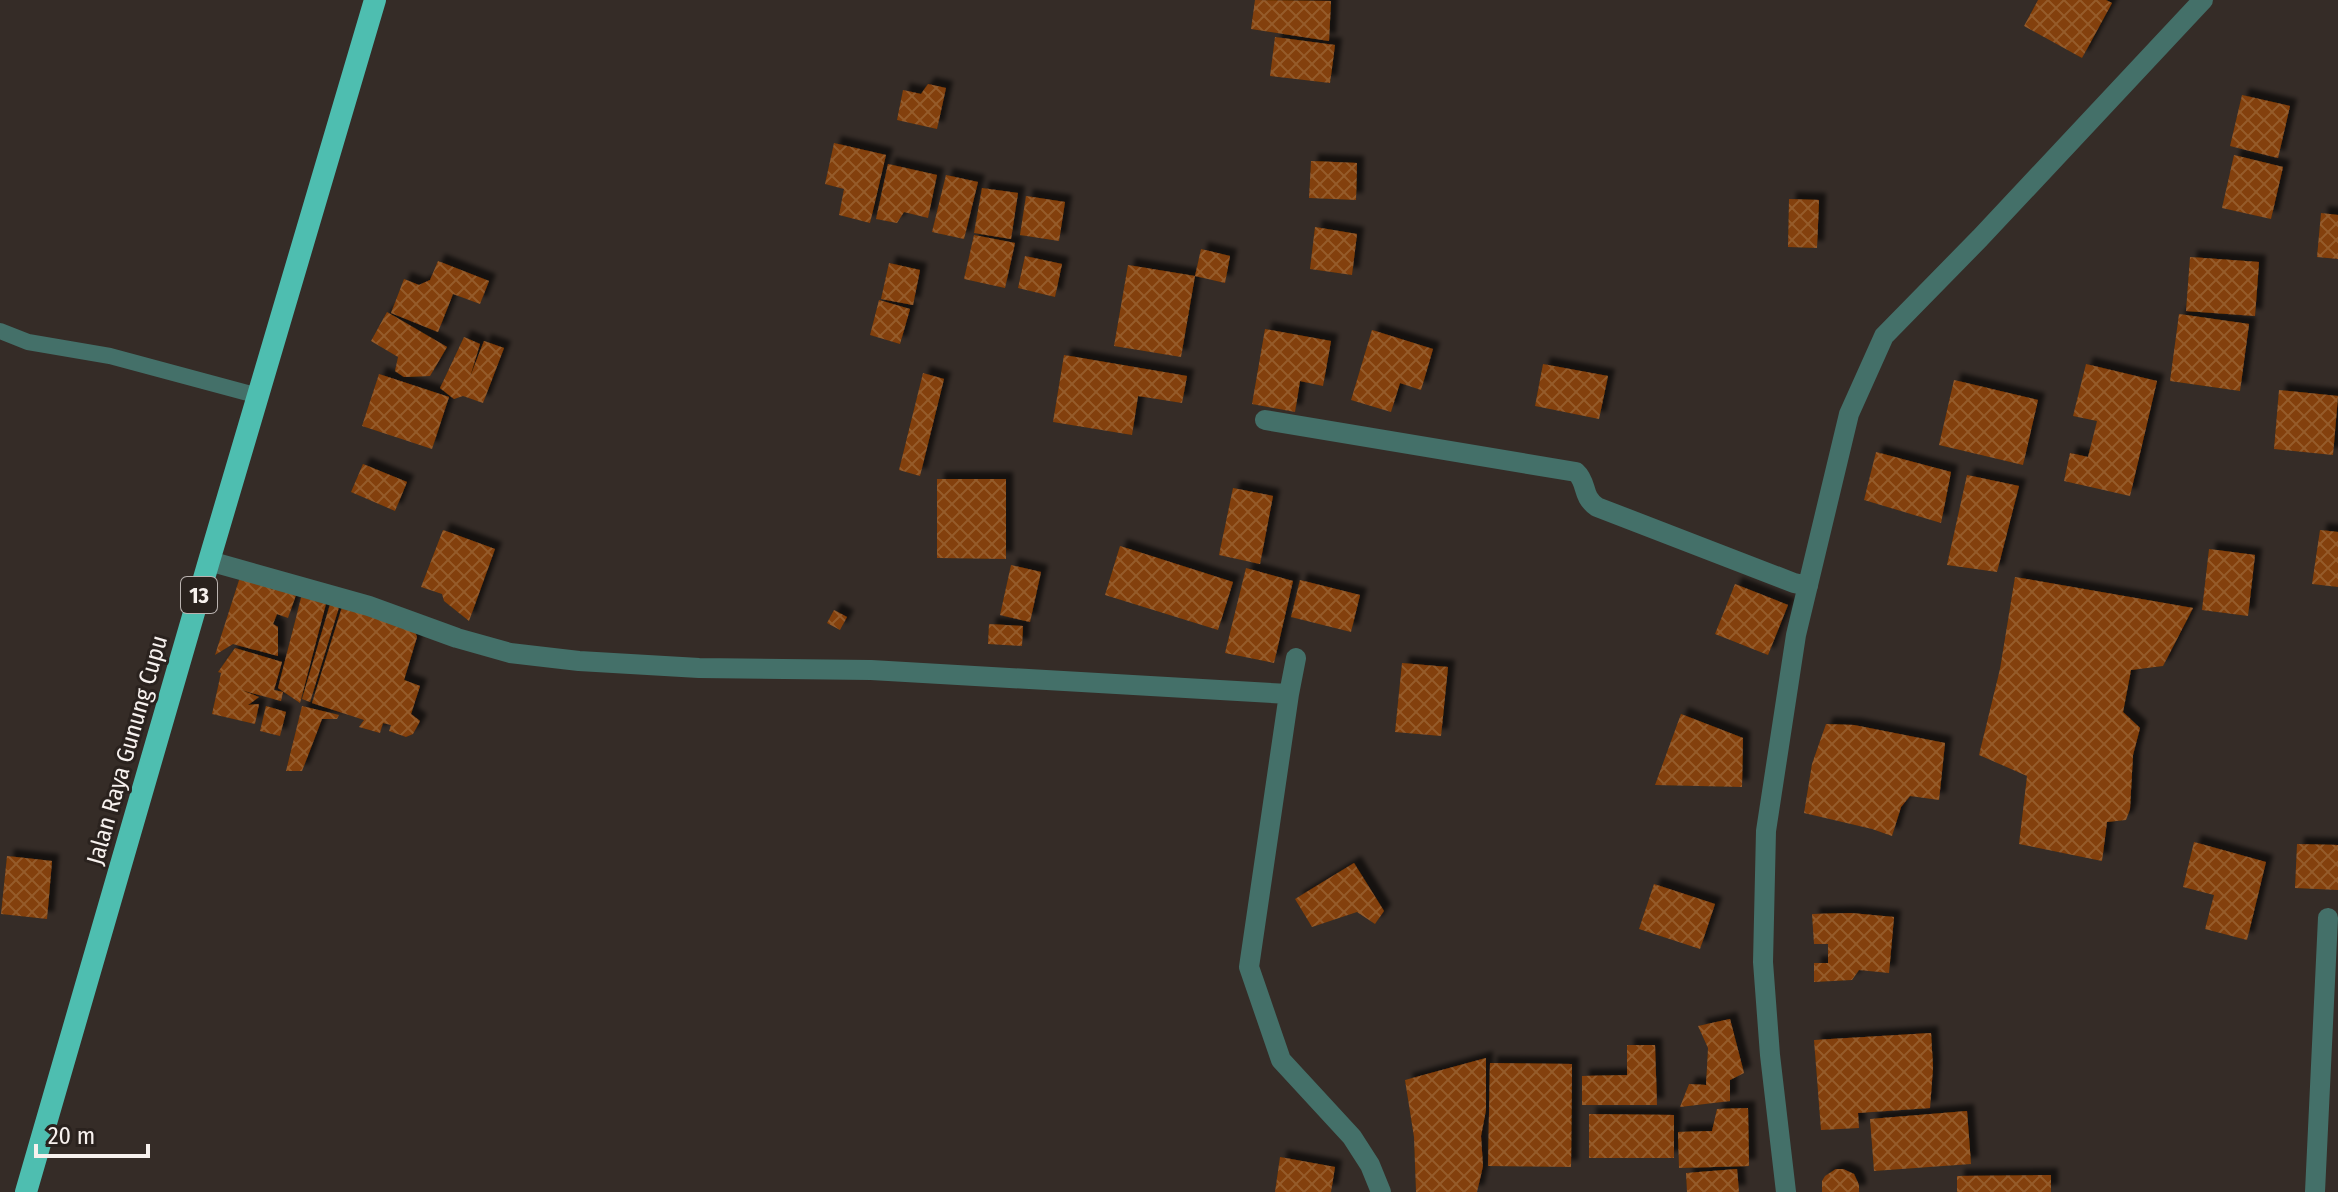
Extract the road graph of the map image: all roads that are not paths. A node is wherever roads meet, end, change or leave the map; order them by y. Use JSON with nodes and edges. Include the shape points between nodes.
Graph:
{"nodes":[{"id":1,"x":375,"y":0,"type":"edge"},
{"id":2,"x":2203,"y":0,"type":"edge"},
{"id":3,"x":0,"y":331,"type":"edge"},
{"id":4,"x":259,"y":396,"type":"junction"},
{"id":5,"x":1265,"y":420,"type":"dead end"},
{"id":6,"x":209,"y":561,"type":"junction"},
{"id":7,"x":1808,"y":586,"type":"junction"},
{"id":8,"x":1296,"y":658,"type":"dead end"},
{"id":9,"x":1289,"y":694,"type":"junction"},
{"id":10,"x":2328,"y":918,"type":"dead end"},
{"id":11,"x":26,"y":1192,"type":"edge"},
{"id":12,"x":1381,"y":1192,"type":"edge"},
{"id":13,"x":1786,"y":1192,"type":"edge"},
{"id":14,"x":2315,"y":1192,"type":"edge"}],
"edges":[{"from":1,"to":4,"type":"highway","name":"Jalan Raya Gunung Cupu","number":"13"},
{"from":2,"to":7,"type":"street","via":[[1884,336],[1849,414]]},
{"from":3,"to":4,"type":"lane"},
{"from":4,"to":6,"type":"highway","name":"Jalan Raya Gunung Cupu","number":"13"},
{"from":5,"to":7,"type":"street","via":[[1576,472],[1589,502],[1597,507]]},
{"from":6,"to":9,"type":"street","via":[[510,653],[699,668],[871,670]]},
{"from":6,"to":11,"type":"highway","name":"Jalan Raya Gunung Cupu","number":"13"},
{"from":7,"to":13,"type":"street","via":[[1766,831],[1763,962]]},
{"from":8,"to":9,"type":"street"},
{"from":9,"to":12,"type":"street","via":[[1249,967],[1281,1060],[1352,1137]]},
{"from":10,"to":14,"type":"street"}]}
